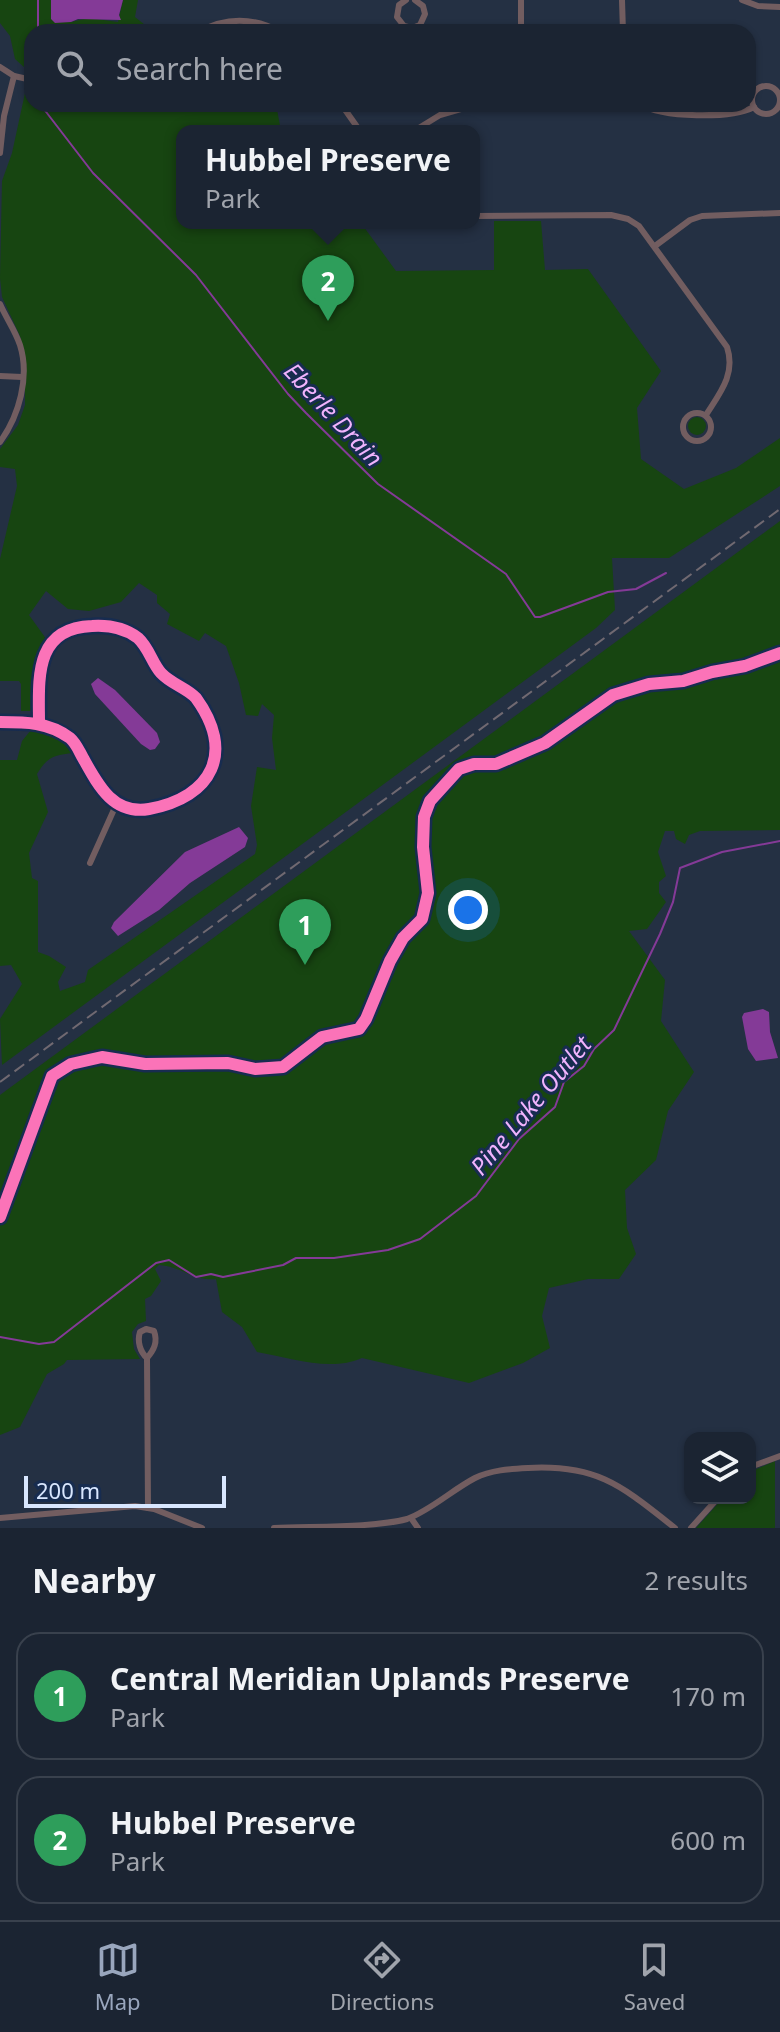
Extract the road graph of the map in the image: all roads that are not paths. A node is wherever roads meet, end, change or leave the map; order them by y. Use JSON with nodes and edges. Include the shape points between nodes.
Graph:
{"nodes":[{"id":1,"x":406,"y":0,"type":"edge"},
{"id":2,"x":417,"y":0,"type":"edge"},
{"id":3,"x":521,"y":0,"type":"edge"},
{"id":4,"x":622,"y":0,"type":"edge"},
{"id":5,"x":742,"y":0,"type":"edge"},
{"id":6,"x":780,"y":7,"type":"edge"},
{"id":7,"x":218,"y":24,"type":"edge"},
{"id":8,"x":264,"y":24,"type":"edge"},
{"id":9,"x":401,"y":24,"type":"edge"},
{"id":10,"x":421,"y":24,"type":"edge"},
{"id":11,"x":521,"y":24,"type":"edge"},
{"id":12,"x":623,"y":24,"type":"edge"},
{"id":13,"x":0,"y":67,"type":"edge"},
{"id":14,"x":14,"y":76,"type":"junction"},
{"id":15,"x":24,"y":78,"type":"edge"},
{"id":16,"x":756,"y":92,"type":"edge"},
{"id":17,"x":756,"y":109,"type":"edge"},
{"id":18,"x":450,"y":112,"type":"edge"},
{"id":19,"x":657,"y":112,"type":"edge"},
{"id":20,"x":740,"y":112,"type":"edge"},
{"id":21,"x":424,"y":125,"type":"edge"},
{"id":22,"x":0,"y":153,"type":"edge"},
{"id":23,"x":780,"y":213,"type":"edge"},
{"id":24,"x":480,"y":216,"type":"edge"},
{"id":25,"x":655,"y":246,"type":"junction"},
{"id":26,"x":0,"y":304,"type":"edge"},
{"id":27,"x":0,"y":376,"type":"edge"},
{"id":28,"x":22,"y":377,"type":"junction"},
{"id":29,"x":706,"y":415,"type":"junction"},
{"id":30,"x":0,"y":442,"type":"edge"},
{"id":31,"x":0,"y":722,"type":"edge"},
{"id":32,"x":39,"y":723,"type":"junction"},
{"id":33,"x":116,"y":805,"type":"junction"},
{"id":34,"x":90,"y":863,"type":"dead end"},
{"id":35,"x":147,"y":1358,"type":"dead end"},
{"id":36,"x":780,"y":1456,"type":"edge"},
{"id":37,"x":756,"y":1465,"type":"edge"},
{"id":38,"x":713,"y":1504,"type":"edge"},
{"id":39,"x":148,"y":1508,"type":"junction"},
{"id":40,"x":0,"y":1518,"type":"edge"},
{"id":41,"x":411,"y":1518,"type":"junction"},
{"id":42,"x":340,"y":1527,"type":"edge"},
{"id":43,"x":202,"y":1528,"type":"edge"},
{"id":44,"x":274,"y":1528,"type":"edge"},
{"id":45,"x":418,"y":1528,"type":"edge"},
{"id":46,"x":675,"y":1528,"type":"edge"},
{"id":47,"x":691,"y":1528,"type":"edge"}],
"edges":[{"from":1,"to":9,"type":"street","via":[[396,13]]},
{"from":2,"to":10,"type":"street","via":[[425,10]]},
{"from":3,"to":11,"type":"street"},
{"from":4,"to":12,"type":"street"},
{"from":5,"to":6,"type":"street"},
{"from":7,"to":8,"type":"street"},
{"from":13,"to":14,"type":"street"},
{"from":14,"to":15,"type":"street"},
{"from":14,"to":22,"type":"street"},
{"from":16,"to":17,"type":"street","via":[[770,87],[780,104],[773,112],[762,114]]},
{"from":18,"to":21,"type":"street"},
{"from":19,"to":20,"type":"street"},
{"from":23,"to":25,"type":"street","via":[[702,216]]},
{"from":24,"to":25,"type":"street","via":[[617,215],[639,226]]},
{"from":25,"to":29,"type":"street","via":[[729,353],[728,379]]},
{"from":26,"to":28,"type":"street","via":[[19,343]]},
{"from":27,"to":28,"type":"street"},
{"from":28,"to":30,"type":"street","via":[[14,420]]},
{"from":29,"to":29,"type":"street","via":[[695,412],[685,418],[682,429],[688,438],[699,441],[708,435]]},
{"from":31,"to":32,"type":"street"},
{"from":32,"to":33,"type":"street","via":[[73,740],[101,791]]},
{"from":32,"to":33,"type":"street","via":[[39,674],[46,652],[55,638],[85,626],[133,635],[166,678],[192,694],[214,740],[208,778],[197,789],[149,809]]},
{"from":33,"to":34,"type":"street"},
{"from":35,"to":39,"type":"street"},
{"from":36,"to":37,"type":"street"},
{"from":38,"to":47,"type":"street"},
{"from":39,"to":40,"type":"street"},
{"from":39,"to":43,"type":"street"},
{"from":41,"to":42,"type":"street"},
{"from":41,"to":45,"type":"street"},
{"from":41,"to":46,"type":"street","via":[[484,1475],[546,1468],[610,1480]]},
{"from":42,"to":44,"type":"street"}]}
